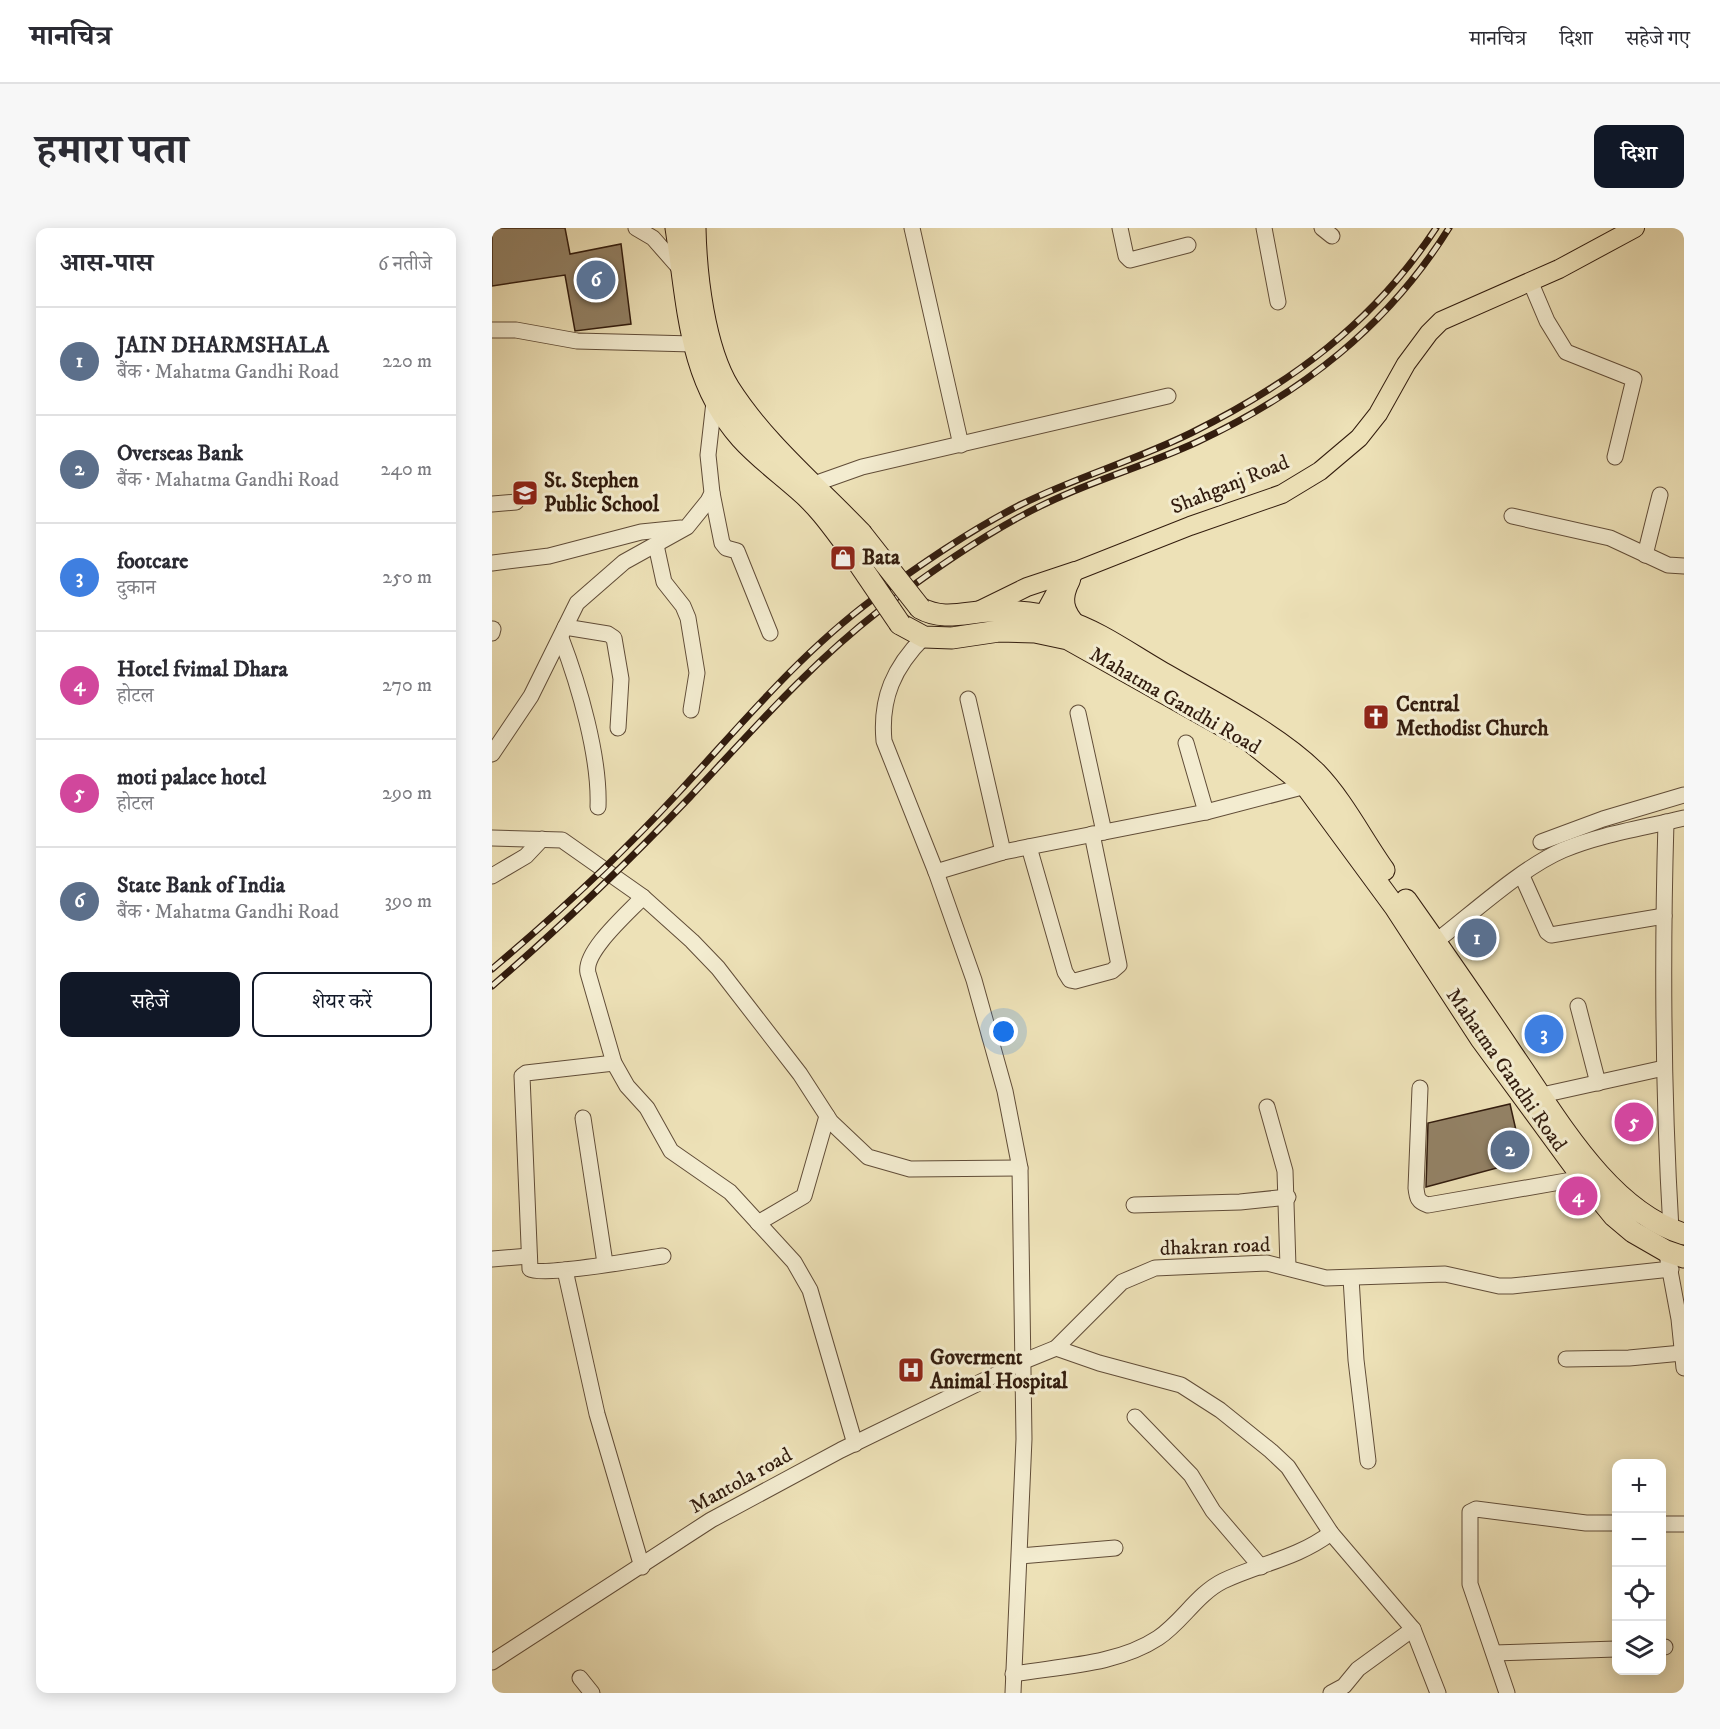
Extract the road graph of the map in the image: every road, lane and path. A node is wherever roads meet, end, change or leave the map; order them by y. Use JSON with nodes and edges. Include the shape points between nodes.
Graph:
{"nodes":[{"id":1,"x":636,"y":228,"type":"edge"},
{"id":2,"x":676,"y":228,"type":"edge"},
{"id":3,"x":695,"y":228,"type":"edge"},
{"id":4,"x":912,"y":228,"type":"edge"},
{"id":5,"x":1120,"y":228,"type":"edge"},
{"id":6,"x":1264,"y":228,"type":"edge"},
{"id":7,"x":1635,"y":228,"type":"edge"},
{"id":8,"x":1188,"y":245,"type":"dead end"},
{"id":9,"x":682,"y":271,"type":"junction"},
{"id":10,"x":1530,"y":281,"type":"junction"},
{"id":11,"x":1278,"y":302,"type":"dead end"},
{"id":12,"x":492,"y":330,"type":"edge"},
{"id":13,"x":693,"y":344,"type":"junction"},
{"id":14,"x":1168,"y":396,"type":"dead end"},
{"id":15,"x":714,"y":402,"type":"junction"},
{"id":16,"x":961,"y":445,"type":"junction"},
{"id":17,"x":1615,"y":458,"type":"dead end"},
{"id":18,"x":814,"y":484,"type":"junction"},
{"id":19,"x":712,"y":493,"type":"junction"},
{"id":20,"x":1660,"y":495,"type":"dead end"},
{"id":21,"x":516,"y":502,"type":"dead end"},
{"id":22,"x":492,"y":504,"type":"edge"},
{"id":23,"x":1512,"y":516,"type":"dead end"},
{"id":24,"x":687,"y":527,"type":"junction"},
{"id":25,"x":854,"y":539,"type":"junction"},
{"id":26,"x":656,"y":544,"type":"junction"},
{"id":27,"x":1645,"y":555,"type":"junction"},
{"id":28,"x":492,"y":563,"type":"edge"},
{"id":29,"x":1684,"y":566,"type":"edge"},
{"id":30,"x":1077,"y":571,"type":"junction"},
{"id":31,"x":973,"y":613,"type":"junction"},
{"id":32,"x":1038,"y":624,"type":"junction"},
{"id":33,"x":1078,"y":626,"type":"junction"},
{"id":34,"x":563,"y":633,"type":"junction"},
{"id":35,"x":770,"y":633,"type":"dead end"},
{"id":36,"x":924,"y":637,"type":"junction"},
{"id":37,"x":968,"y":699,"type":"dead end"},
{"id":38,"x":691,"y":710,"type":"dead end"},
{"id":39,"x":1078,"y":713,"type":"dead end"},
{"id":40,"x":618,"y":728,"type":"dead end"},
{"id":41,"x":1186,"y":743,"type":"dead end"},
{"id":42,"x":492,"y":754,"type":"edge"},
{"id":43,"x":1306,"y":786,"type":"junction"},
{"id":44,"x":1684,"y":795,"type":"edge"},
{"id":45,"x":598,"y":807,"type":"dead end"},
{"id":46,"x":1206,"y":812,"type":"junction"},
{"id":47,"x":1684,"y":818,"type":"edge"},
{"id":48,"x":1666,"y":822,"type":"junction"},
{"id":49,"x":1626,"y":823,"type":"junction"},
{"id":50,"x":1098,"y":833,"type":"junction"},
{"id":51,"x":492,"y":838,"type":"edge"},
{"id":52,"x":542,"y":839,"type":"junction"},
{"id":53,"x":1541,"y":842,"type":"dead end"},
{"id":54,"x":1029,"y":847,"type":"junction"},
{"id":55,"x":1003,"y":852,"type":"junction"},
{"id":56,"x":936,"y":872,"type":"junction"},
{"id":57,"x":492,"y":876,"type":"edge"},
{"id":58,"x":1522,"y":876,"type":"junction"},
{"id":59,"x":643,"y":897,"type":"junction"},
{"id":60,"x":1664,"y":916,"type":"junction"},
{"id":61,"x":1435,"y":942,"type":"junction"},
{"id":62,"x":1578,"y":1006,"type":"dead end"},
{"id":63,"x":614,"y":1063,"type":"junction"},
{"id":64,"x":1664,"y":1068,"type":"junction"},
{"id":65,"x":1598,"y":1083,"type":"junction"},
{"id":66,"x":1420,"y":1089,"type":"dead end"},
{"id":67,"x":1542,"y":1095,"type":"junction"},
{"id":68,"x":1267,"y":1107,"type":"dead end"},
{"id":69,"x":827,"y":1116,"type":"junction"},
{"id":70,"x":583,"y":1118,"type":"dead end"},
{"id":71,"x":1020,"y":1168,"type":"junction"},
{"id":72,"x":1583,"y":1178,"type":"junction"},
{"id":73,"x":1288,"y":1197,"type":"junction"},
{"id":74,"x":1134,"y":1204,"type":"dead end"},
{"id":75,"x":758,"y":1222,"type":"junction"},
{"id":76,"x":1677,"y":1232,"type":"edge"},
{"id":77,"x":529,"y":1256,"type":"junction"},
{"id":78,"x":663,"y":1256,"type":"dead end"},
{"id":79,"x":492,"y":1259,"type":"edge"},
{"id":80,"x":1673,"y":1259,"type":"edge"},
{"id":81,"x":605,"y":1263,"type":"junction"},
{"id":82,"x":1288,"y":1267,"type":"junction"},
{"id":83,"x":565,"y":1270,"type":"junction"},
{"id":84,"x":1351,"y":1278,"type":"junction"},
{"id":85,"x":1059,"y":1344,"type":"junction"},
{"id":86,"x":1566,"y":1359,"type":"dead end"},
{"id":87,"x":1683,"y":1360,"type":"edge"},
{"id":88,"x":1024,"y":1361,"type":"junction"},
{"id":89,"x":1136,"y":1417,"type":"dead end"},
{"id":90,"x":855,"y":1444,"type":"junction"},
{"id":91,"x":1368,"y":1461,"type":"dead end"},
{"id":92,"x":1612,"y":1523,"type":"edge"},
{"id":93,"x":1666,"y":1524,"type":"edge"},
{"id":94,"x":1684,"y":1524,"type":"edge"},
{"id":95,"x":1331,"y":1533,"type":"junction"},
{"id":96,"x":1114,"y":1548,"type":"dead end"},
{"id":97,"x":1020,"y":1556,"type":"junction"},
{"id":98,"x":642,"y":1567,"type":"junction"},
{"id":99,"x":1261,"y":1567,"type":"junction"},
{"id":100,"x":1413,"y":1629,"type":"junction"},
{"id":101,"x":1612,"y":1649,"type":"edge"},
{"id":102,"x":1494,"y":1653,"type":"junction"},
{"id":103,"x":492,"y":1662,"type":"edge"},
{"id":104,"x":1013,"y":1674,"type":"junction"},
{"id":105,"x":580,"y":1678,"type":"dead end"},
{"id":106,"x":592,"y":1693,"type":"edge"},
{"id":107,"x":1013,"y":1693,"type":"edge"},
{"id":108,"x":1331,"y":1693,"type":"edge"},
{"id":109,"x":1438,"y":1693,"type":"edge"},
{"id":110,"x":1507,"y":1693,"type":"edge"}],
"edges":[{"from":1,"to":9,"type":"street","via":[[653,238]]},
{"from":2,"to":9,"type":"highway","name":"Mahatma Gandhi Road"},
{"from":3,"to":18,"type":"highway","name":"Mahatma Gandhi Road","via":[[701,295],[715,357],[724,377],[764,435]]},
{"from":4,"to":16,"type":"street"},
{"from":5,"to":8,"type":"street","via":[[1130,260]]},
{"from":6,"to":11,"type":"street"},
{"from":7,"to":10,"type":"main road","name":"Shahganj Road"},
{"from":9,"to":13,"type":"highway","name":"Mahatma Gandhi Road"},
{"from":10,"to":17,"type":"street","via":[[1566,352],[1634,379]]},
{"from":10,"to":30,"type":"main road","name":"Shahganj Road","via":[[1441,321],[1406,364],[1378,414],[1359,438],[1320,471],[1282,494]]},
{"from":12,"to":13,"type":"street","via":[[516,330],[577,341]]},
{"from":13,"to":15,"type":"highway","name":"Mahatma Gandhi Road"},
{"from":14,"to":16,"type":"street"},
{"from":15,"to":19,"type":"street","via":[[708,455]]},
{"from":15,"to":25,"type":"highway","name":"Mahatma Gandhi Road","via":[[741,438]]},
{"from":16,"to":18,"type":"street","via":[[862,467]]},
{"from":18,"to":25,"type":"highway","name":"Mahatma Gandhi Road"},
{"from":19,"to":24,"type":"street"},
{"from":19,"to":35,"type":"street","via":[[722,543],[737,551]]},
{"from":20,"to":27,"type":"street"},
{"from":21,"to":22,"type":"street"},
{"from":23,"to":27,"type":"street","via":[[1610,538]]},
{"from":24,"to":26,"type":"street"},
{"from":24,"to":28,"type":"street","via":[[641,532],[549,556]]},
{"from":25,"to":31,"type":"highway","name":"Mahatma Gandhi Road","bridge":true,"via":[[920,608],[938,616]]},
{"from":25,"to":36,"type":"highway","name":"Mahatma Gandhi Road","bridge":true,"via":[[900,624]]},
{"from":26,"to":34,"type":"street","via":[[624,562],[577,603]]},
{"from":26,"to":38,"type":"street","via":[[664,582],[688,618],[696,673]]},
{"from":27,"to":29,"type":"street","via":[[1668,565]]},
{"from":30,"to":31,"type":"main road","name":"Shahganj Road","via":[[1027,587]]},
{"from":30,"to":32,"type":"main road","name":"Shahganj Road","via":[[1056,592]]},
{"from":30,"to":33,"type":"main road","via":[[1066,590],[1064,605]]},
{"from":31,"to":32,"type":"highway","name":"Mahatma Gandhi Road","via":[[992,611]]},
{"from":32,"to":33,"type":"highway","name":"Mahatma Gandhi Road"},
{"from":32,"to":36,"type":"highway","name":"Mahatma Gandhi Road","via":[[952,638]]},
{"from":32,"to":43,"type":"highway","name":"Mahatma Gandhi Road","via":[[1250,741]]},
{"from":33,"to":61,"type":"highway","name":"Mahatma Gandhi Road","via":[[1274,739],[1317,774]]},
{"from":34,"to":40,"type":"street","via":[[608,634],[614,638],[621,679]]},
{"from":34,"to":42,"type":"street","via":[[531,696]]},
{"from":34,"to":45,"type":"street","via":[[597,771]]},
{"from":36,"to":56,"type":"street","via":[[898,666],[888,693],[883,727],[889,754]]},
{"from":37,"to":55,"type":"street"},
{"from":39,"to":50,"type":"street"},
{"from":41,"to":46,"type":"street"},
{"from":43,"to":46,"type":"street"},
{"from":43,"to":72,"type":"highway","name":"Mahatma Gandhi Road","via":[[1395,907],[1480,1039]]},
{"from":44,"to":49,"type":"street"},
{"from":46,"to":50,"type":"street"},
{"from":47,"to":48,"type":"street"},
{"from":48,"to":49,"type":"street"},
{"from":48,"to":60,"type":"street"},
{"from":49,"to":53,"type":"street"},
{"from":49,"to":58,"type":"street","via":[[1563,850]]},
{"from":50,"to":54,"type":"street"},
{"from":50,"to":54,"type":"street","via":[[1119,965],[1112,971],[1075,981],[1065,972]]},
{"from":51,"to":52,"type":"street"},
{"from":52,"to":57,"type":"street","via":[[525,856]]},
{"from":52,"to":59,"type":"street","via":[[562,840]]},
{"from":54,"to":55,"type":"street"},
{"from":55,"to":56,"type":"street"},
{"from":56,"to":71,"type":"street","via":[[986,1024],[1005,1091]]},
{"from":58,"to":60,"type":"street","via":[[1551,935]]},
{"from":58,"to":61,"type":"street"},
{"from":59,"to":63,"type":"street","via":[[587,962]]},
{"from":59,"to":69,"type":"street","via":[[718,968],[800,1074]]},
{"from":60,"to":64,"type":"street"},
{"from":61,"to":67,"type":"highway","name":"Mahatma Gandhi Road"},
{"from":62,"to":65,"type":"street"},
{"from":63,"to":75,"type":"street","via":[[671,1150],[729,1192]]},
{"from":63,"to":77,"type":"street","via":[[522,1076]]},
{"from":64,"to":65,"type":"street"},
{"from":64,"to":76,"type":"street"},
{"from":65,"to":67,"type":"street"},
{"from":66,"to":72,"type":"street","via":[[1416,1188],[1421,1203]]},
{"from":67,"to":76,"type":"highway","name":"Mahatma Gandhi Road","via":[[1580,1152],[1633,1208]]},
{"from":68,"to":73,"type":"street"},
{"from":69,"to":71,"type":"street","via":[[868,1157],[903,1168]]},
{"from":69,"to":75,"type":"street","via":[[804,1196]]},
{"from":70,"to":81,"type":"street"},
{"from":71,"to":88,"type":"street"},
{"from":72,"to":80,"type":"highway","name":"Mahatma Gandhi Road","via":[[1614,1216]]},
{"from":73,"to":74,"type":"street"},
{"from":73,"to":82,"type":"street"},
{"from":75,"to":90,"type":"street","via":[[794,1262],[810,1290]]},
{"from":77,"to":79,"type":"street"},
{"from":77,"to":83,"type":"street","via":[[532,1271]]},
{"from":78,"to":81,"type":"street"},
{"from":80,"to":84,"type":"street","name":"dhakran road","via":[[1512,1286],[1445,1274]]},
{"from":80,"to":87,"type":"street"},
{"from":81,"to":83,"type":"street"},
{"from":82,"to":84,"type":"street","name":"dhakran road","via":[[1306,1275]]},
{"from":82,"to":85,"type":"street","name":"dhakran road","via":[[1267,1263],[1218,1264],[1142,1272],[1114,1288]]},
{"from":83,"to":98,"type":"street","via":[[597,1414]]},
{"from":84,"to":91,"type":"street"},
{"from":85,"to":88,"type":"street","name":"Mantola road"},
{"from":85,"to":95,"type":"street","via":[[1181,1385],[1198,1395],[1288,1467]]},
{"from":86,"to":87,"type":"street"},
{"from":88,"to":90,"type":"street","name":"Mantola road"},
{"from":88,"to":97,"type":"street"},
{"from":89,"to":99,"type":"street","via":[[1191,1475],[1213,1511]]},
{"from":90,"to":98,"type":"street","name":"Mantola road","via":[[711,1520]]},
{"from":92,"to":102,"type":"street","via":[[1476,1509],[1470,1512],[1470,1584]]},
{"from":93,"to":94,"type":"street"},
{"from":95,"to":99,"type":"street","via":[[1309,1548]]},
{"from":95,"to":100,"type":"street"},
{"from":96,"to":97,"type":"street"},
{"from":97,"to":104,"type":"street"},
{"from":98,"to":103,"type":"street","name":"Mantola road"},
{"from":99,"to":104,"type":"street","via":[[1208,1590],[1151,1643],[1108,1659]]},
{"from":100,"to":108,"type":"street"},
{"from":100,"to":109,"type":"street"},
{"from":101,"to":102,"type":"street"},
{"from":102,"to":110,"type":"street"},
{"from":104,"to":107,"type":"street"},
{"from":105,"to":106,"type":"street"}]}
